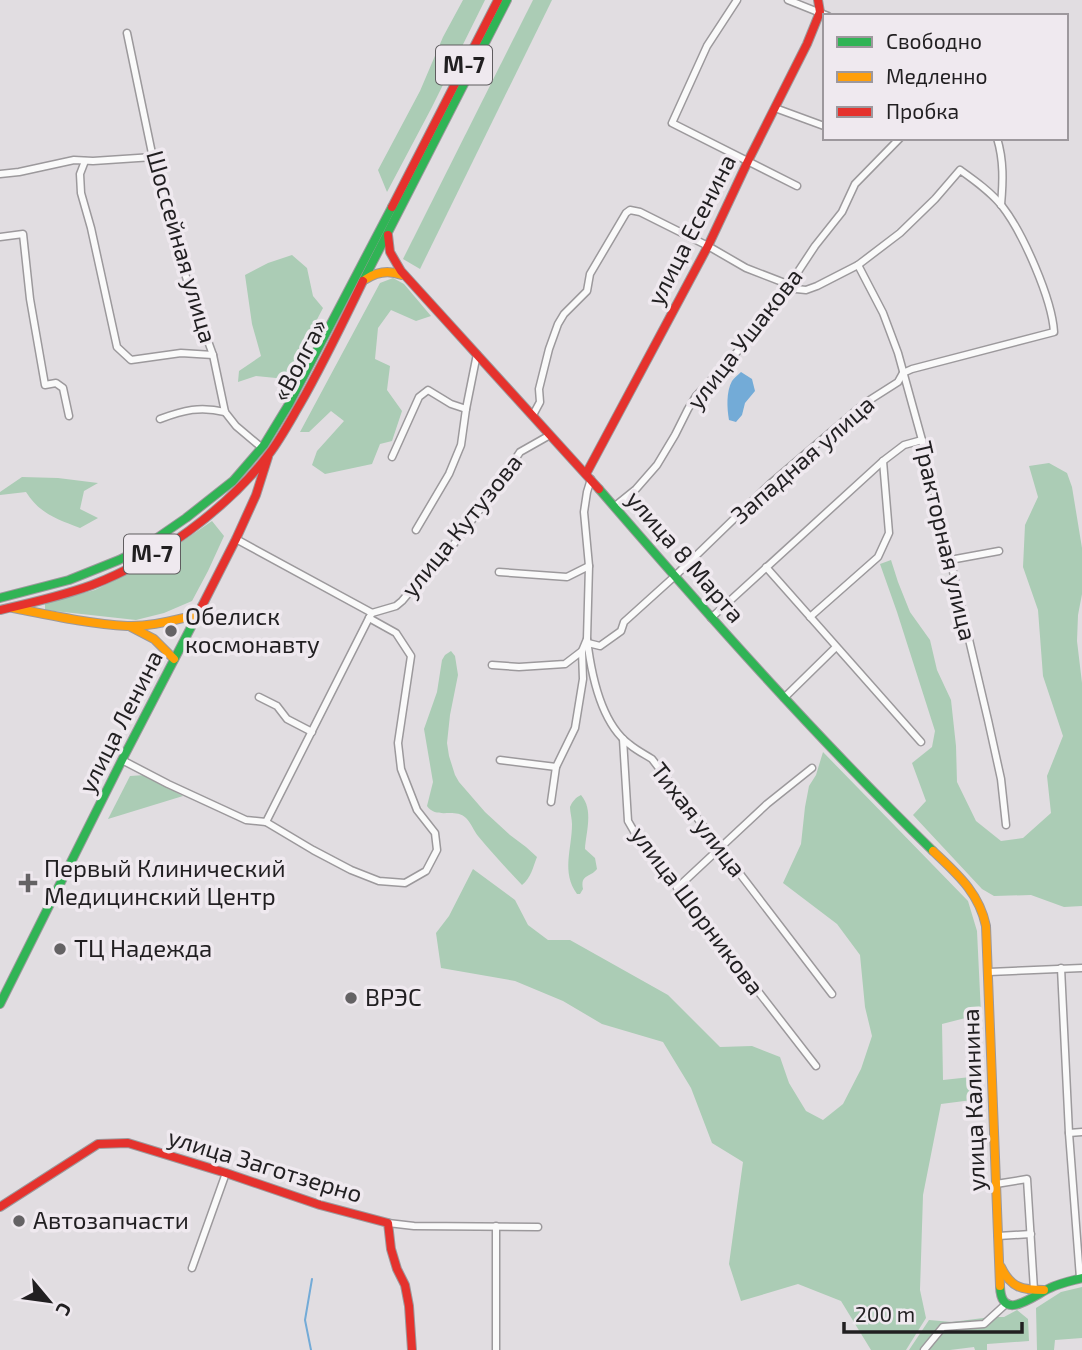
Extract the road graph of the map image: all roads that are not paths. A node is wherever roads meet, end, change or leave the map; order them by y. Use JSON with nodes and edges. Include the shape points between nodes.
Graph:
{"nodes":[{"id":1,"x":498,"y":0,"type":"edge"},
{"id":2,"x":507,"y":0,"type":"edge"},
{"id":3,"x":737,"y":0,"type":"edge"},
{"id":4,"x":788,"y":0,"type":"edge"},
{"id":5,"x":818,"y":0,"type":"edge"},
{"id":6,"x":824,"y":14,"type":"edge"},
{"id":7,"x":823,"y":16,"type":"edge"},
{"id":8,"x":127,"y":33,"type":"dead end"},
{"id":9,"x":775,"y":108,"type":"junction"},
{"id":10,"x":823,"y":126,"type":"edge"},
{"id":11,"x":898,"y":140,"type":"edge"},
{"id":12,"x":998,"y":140,"type":"edge"},
{"id":13,"x":153,"y":157,"type":"junction"},
{"id":14,"x":85,"y":161,"type":"junction"},
{"id":15,"x":748,"y":161,"type":"junction"},
{"id":16,"x":0,"y":174,"type":"edge"},
{"id":17,"x":797,"y":186,"type":"dead end"},
{"id":18,"x":1001,"y":205,"type":"junction"},
{"id":19,"x":389,"y":231,"type":"junction"},
{"id":20,"x":0,"y":237,"type":"edge"},
{"id":21,"x":708,"y":246,"type":"junction"},
{"id":22,"x":858,"y":265,"type":"junction"},
{"id":23,"x":405,"y":276,"type":"junction"},
{"id":24,"x":364,"y":281,"type":"junction"},
{"id":25,"x":790,"y":285,"type":"junction"},
{"id":26,"x":477,"y":354,"type":"junction"},
{"id":27,"x":213,"y":355,"type":"junction"},
{"id":28,"x":903,"y":373,"type":"junction"},
{"id":29,"x":466,"y":409,"type":"junction"},
{"id":30,"x":225,"y":412,"type":"junction"},
{"id":31,"x":533,"y":415,"type":"junction"},
{"id":32,"x":69,"y":416,"type":"dead end"},
{"id":33,"x":160,"y":419,"type":"dead end"},
{"id":34,"x":550,"y":435,"type":"junction"},
{"id":35,"x":922,"y":440,"type":"junction"},
{"id":36,"x":261,"y":447,"type":"junction"},
{"id":37,"x":269,"y":454,"type":"junction"},
{"id":38,"x":392,"y":457,"type":"dead end"},
{"id":39,"x":883,"y":461,"type":"junction"},
{"id":40,"x":589,"y":476,"type":"junction"},
{"id":41,"x":615,"y":506,"type":"junction"},
{"id":42,"x":416,"y":530,"type":"dead end"},
{"id":43,"x":236,"y":539,"type":"junction"},
{"id":44,"x":999,"y":551,"type":"dead end"},
{"id":45,"x":950,"y":560,"type":"junction"},
{"id":46,"x":589,"y":566,"type":"junction"},
{"id":47,"x":766,"y":567,"type":"junction"},
{"id":48,"x":499,"y":572,"type":"dead end"},
{"id":49,"x":675,"y":576,"type":"junction"},
{"id":50,"x":0,"y":598,"type":"edge"},
{"id":51,"x":4,"y":609,"type":"edge"},
{"id":52,"x":197,"y":615,"type":"junction"},
{"id":53,"x":370,"y":616,"type":"junction"},
{"id":54,"x":810,"y":617,"type":"junction"},
{"id":55,"x":711,"y":618,"type":"junction"},
{"id":56,"x":157,"y":623,"type":"junction"},
{"id":57,"x":128,"y":626,"type":"junction"},
{"id":58,"x":155,"y":639,"type":"junction"},
{"id":59,"x":587,"y":641,"type":"junction"},
{"id":60,"x":836,"y":647,"type":"junction"},
{"id":61,"x":582,"y":651,"type":"junction"},
{"id":62,"x":174,"y":659,"type":"junction"},
{"id":63,"x":492,"y":665,"type":"dead end"},
{"id":64,"x":259,"y":697,"type":"dead end"},
{"id":65,"x":784,"y":698,"type":"junction"},
{"id":66,"x":312,"y":732,"type":"junction"},
{"id":67,"x":623,"y":739,"type":"junction"},
{"id":68,"x":921,"y":743,"type":"dead end"},
{"id":69,"x":122,"y":760,"type":"junction"},
{"id":70,"x":499,"y":760,"type":"dead end"},
{"id":71,"x":556,"y":767,"type":"junction"},
{"id":72,"x":812,"y":768,"type":"dead end"},
{"id":73,"x":551,"y":802,"type":"dead end"},
{"id":74,"x":266,"y":822,"type":"junction"},
{"id":75,"x":1006,"y":825,"type":"dead end"},
{"id":76,"x":721,"y":848,"type":"junction"},
{"id":77,"x":677,"y":888,"type":"junction"},
{"id":78,"x":976,"y":895,"type":"joint"},
{"id":79,"x":1061,"y":968,"type":"junction"},
{"id":80,"x":1082,"y":968,"type":"edge"},
{"id":81,"x":989,"y":972,"type":"junction"},
{"id":82,"x":832,"y":994,"type":"dead end"},
{"id":83,"x":0,"y":1004,"type":"edge"},
{"id":84,"x":816,"y":1066,"type":"dead end"},
{"id":85,"x":1082,"y":1132,"type":"edge"},
{"id":86,"x":1069,"y":1133,"type":"junction"},
{"id":87,"x":226,"y":1173,"type":"junction"},
{"id":88,"x":996,"y":1184,"type":"junction"},
{"id":89,"x":0,"y":1207,"type":"edge"},
{"id":90,"x":388,"y":1223,"type":"junction"},
{"id":91,"x":496,"y":1226,"type":"junction"},
{"id":92,"x":538,"y":1227,"type":"dead end"},
{"id":93,"x":1031,"y":1234,"type":"junction"},
{"id":94,"x":998,"y":1236,"type":"junction"},
{"id":95,"x":1000,"y":1265,"type":"junction"},
{"id":96,"x":192,"y":1268,"type":"dead end"},
{"id":97,"x":1081,"y":1278,"type":"edge"},
{"id":98,"x":1009,"y":1282,"type":"junction"},
{"id":99,"x":1000,"y":1286,"type":"junction"},
{"id":100,"x":1034,"y":1290,"type":"junction"},
{"id":101,"x":1044,"y":1290,"type":"junction"},
{"id":102,"x":1031,"y":1299,"type":"junction"},
{"id":103,"x":1007,"y":1303,"type":"junction"},
{"id":104,"x":412,"y":1350,"type":"edge"},
{"id":105,"x":496,"y":1350,"type":"edge"},
{"id":106,"x":924,"y":1350,"type":"edge"}],
"edges":[{"from":1,"to":36,"type":"main road","name":"«Волга»","number":"М-7","via":[[347,293]]},
{"from":2,"to":19,"type":"main road","name":"«Волга»","number":"М-7"},
{"from":3,"to":15,"type":"street","via":[[707,46],[672,123]]},
{"from":4,"to":6,"type":"street"},
{"from":5,"to":6,"type":"main road"},
{"from":7,"to":9,"type":"main road","name":"улица Есенина"},
{"from":8,"to":13,"type":"street","name":"Шоссейная улица"},
{"from":9,"to":10,"type":"street"},
{"from":9,"to":15,"type":"main road","name":"улица Есенина"},
{"from":11,"to":25,"type":"street","name":"улица Ушакова","via":[[855,184],[842,212]]},
{"from":12,"to":18,"type":"street","via":[[1004,179]]},
{"from":13,"to":14,"type":"street"},
{"from":13,"to":27,"type":"street","name":"Шоссейная улица"},
{"from":14,"to":16,"type":"street"},
{"from":14,"to":27,"type":"street","via":[[81,193],[117,347],[131,359],[180,352]]},
{"from":15,"to":17,"type":"street"},
{"from":15,"to":21,"type":"main road","name":"улица Есенина"},
{"from":18,"to":22,"type":"street","via":[[960,170],[900,233]]},
{"from":18,"to":28,"type":"street","name":"Западная улица","via":[[1044,288],[1054,332]]},
{"from":19,"to":23,"type":"main road","name":"улица 8 Марта","via":[[388,249]]},
{"from":19,"to":24,"type":"main road","name":"«Волга»","number":"М-7"},
{"from":20,"to":32,"type":"street","via":[[23,234],[45,385],[56,383],[63,388]]},
{"from":21,"to":25,"type":"street","via":[[746,268]]},
{"from":21,"to":31,"type":"street","via":[[640,212],[626,213],[590,274],[587,291],[558,324]]},
{"from":21,"to":40,"type":"main road","name":"улица Есенина"},
{"from":22,"to":25,"type":"street","via":[[817,286],[796,289]]},
{"from":22,"to":28,"type":"street","name":"Тракторная улица","via":[[883,313]]},
{"from":23,"to":24,"type":"main road","via":[[382,271]]},
{"from":23,"to":26,"type":"main road","name":"улица 8 Марта"},
{"from":24,"to":37,"type":"main road","name":"«Волга»","number":"М-7"},
{"from":25,"to":41,"type":"street","name":"улица Ушакова","via":[[696,396],[657,465]]},
{"from":26,"to":29,"type":"street","name":"улица Кутузова"},
{"from":26,"to":31,"type":"main road","name":"улица 8 Марта"},
{"from":27,"to":30,"type":"street","name":"Шоссейная улица"},
{"from":28,"to":35,"type":"street","name":"Тракторная улица"},
{"from":28,"to":49,"type":"street","name":"Западная улица","via":[[898,382],[864,403],[769,484]]},
{"from":29,"to":38,"type":"street","via":[[428,390],[419,397]]},
{"from":29,"to":42,"type":"street","name":"улица Кутузова","via":[[461,445]]},
{"from":30,"to":33,"type":"street","via":[[184,410]]},
{"from":30,"to":36,"type":"street"},
{"from":31,"to":34,"type":"main road","name":"улица 8 Марта"},
{"from":34,"to":40,"type":"main road","name":"улица 8 Марта"},
{"from":34,"to":53,"type":"street","name":"улица Кутузова","via":[[520,452],[453,545],[402,601]]},
{"from":35,"to":39,"type":"street","via":[[904,445]]},
{"from":35,"to":45,"type":"street","name":"Тракторная улица"},
{"from":36,"to":50,"type":"main road","name":"«Волга»","number":"М-7","via":[[215,497],[133,553],[72,578]]},
{"from":37,"to":43,"type":"main road","name":"улица Ленина","via":[[257,495]]},
{"from":37,"to":51,"type":"main road","name":"«Волга»","number":"М-7","via":[[216,509],[133,566],[46,600]]},
{"from":39,"to":47,"type":"street"},
{"from":39,"to":54,"type":"street","via":[[889,533],[878,557]]},
{"from":40,"to":41,"type":"main road","name":"улица 8 Марта"},
{"from":40,"to":46,"type":"street","via":[[584,512]]},
{"from":41,"to":49,"type":"main road","name":"улица 8 Марта"},
{"from":43,"to":52,"type":"main road","name":"улица Ленина"},
{"from":43,"to":53,"type":"street"},
{"from":44,"to":45,"type":"street"},
{"from":45,"to":75,"type":"street","name":"Тракторная улица","via":[[1001,779]]},
{"from":46,"to":48,"type":"street","via":[[568,577]]},
{"from":46,"to":59,"type":"street"},
{"from":47,"to":54,"type":"street"},
{"from":47,"to":55,"type":"street"},
{"from":49,"to":55,"type":"main road","name":"улица 8 Марта"},
{"from":49,"to":59,"type":"street","name":"Западная улица","via":[[624,622],[621,631],[600,646]]},
{"from":51,"to":57,"type":"main road"},
{"from":52,"to":56,"type":"main road"},
{"from":52,"to":62,"type":"main road","name":"улица Ленина"},
{"from":53,"to":66,"type":"street"},
{"from":53,"to":74,"type":"street","via":[[396,633],[411,656],[397,743],[401,769],[417,810],[435,832],[437,850],[426,871],[405,884],[379,881]]},
{"from":54,"to":60,"type":"street"},
{"from":55,"to":65,"type":"main road","name":"улица 8 Марта"},
{"from":56,"to":57,"type":"main road"},
{"from":56,"to":58,"type":"main road","via":[[152,629]]},
{"from":57,"to":58,"type":"main road"},
{"from":58,"to":62,"type":"main road"},
{"from":59,"to":61,"type":"street"},
{"from":59,"to":67,"type":"street","name":"Тихая улица","via":[[599,695],[608,719]]},
{"from":60,"to":65,"type":"street"},
{"from":60,"to":68,"type":"street"},
{"from":61,"to":63,"type":"street","via":[[565,664]]},
{"from":61,"to":71,"type":"street","via":[[583,679],[575,728]]},
{"from":62,"to":69,"type":"main road","name":"улица Ленина"},
{"from":64,"to":66,"type":"street"},
{"from":65,"to":78,"type":"main road","name":"улица 8 Марта"},
{"from":66,"to":74,"type":"street"},
{"from":67,"to":76,"type":"street","name":"Тихая улица","via":[[652,759]]},
{"from":67,"to":77,"type":"street","name":"улица Шорникова","via":[[628,821]]},
{"from":69,"to":74,"type":"street","via":[[246,820]]},
{"from":69,"to":83,"type":"main road","name":"улица Ленина"},
{"from":70,"to":71,"type":"street"},
{"from":71,"to":73,"type":"street"},
{"from":72,"to":76,"type":"street"},
{"from":76,"to":77,"type":"street"},
{"from":76,"to":82,"type":"street","name":"Тихая улица"},
{"from":77,"to":84,"type":"street","name":"улица Шорникова"},
{"from":78,"to":81,"type":"main road","name":"улица Калинина","via":[[986,926]]},
{"from":79,"to":80,"type":"street"},
{"from":79,"to":81,"type":"street"},
{"from":79,"to":86,"type":"street"},
{"from":81,"to":88,"type":"main road","name":"улица Калинина"},
{"from":85,"to":86,"type":"street"},
{"from":86,"to":97,"type":"street"},
{"from":87,"to":89,"type":"main road","name":"улица Заготзерно","via":[[128,1143],[97,1144]]},
{"from":87,"to":90,"type":"main road","name":"улица Заготзерно"},
{"from":87,"to":96,"type":"street"},
{"from":88,"to":93,"type":"street","via":[[1027,1179]]},
{"from":88,"to":94,"type":"main road","name":"улица Калинина"},
{"from":90,"to":91,"type":"street","name":"улица Заготзерно"},
{"from":90,"to":104,"type":"main road","via":[[409,1306]]},
{"from":91,"to":92,"type":"street","name":"улица Заготзерно"},
{"from":91,"to":105,"type":"street"},
{"from":93,"to":94,"type":"street"},
{"from":93,"to":100,"type":"street"},
{"from":94,"to":95,"type":"main road","name":"улица Калинина"},
{"from":95,"to":98,"type":"main road"},
{"from":95,"to":99,"type":"main road","name":"улица Калинина"},
{"from":97,"to":101,"type":"main road"},
{"from":98,"to":99,"type":"main road"},
{"from":98,"to":100,"type":"main road"},
{"from":99,"to":103,"type":"main road","name":"улица Калинина"},
{"from":100,"to":101,"type":"main road"},
{"from":100,"to":102,"type":"main road"},
{"from":101,"to":102,"type":"main road"},
{"from":102,"to":103,"type":"main road","via":[[1017,1305]]},
{"from":103,"to":106,"type":"street","via":[[984,1324],[943,1327]]}]}
